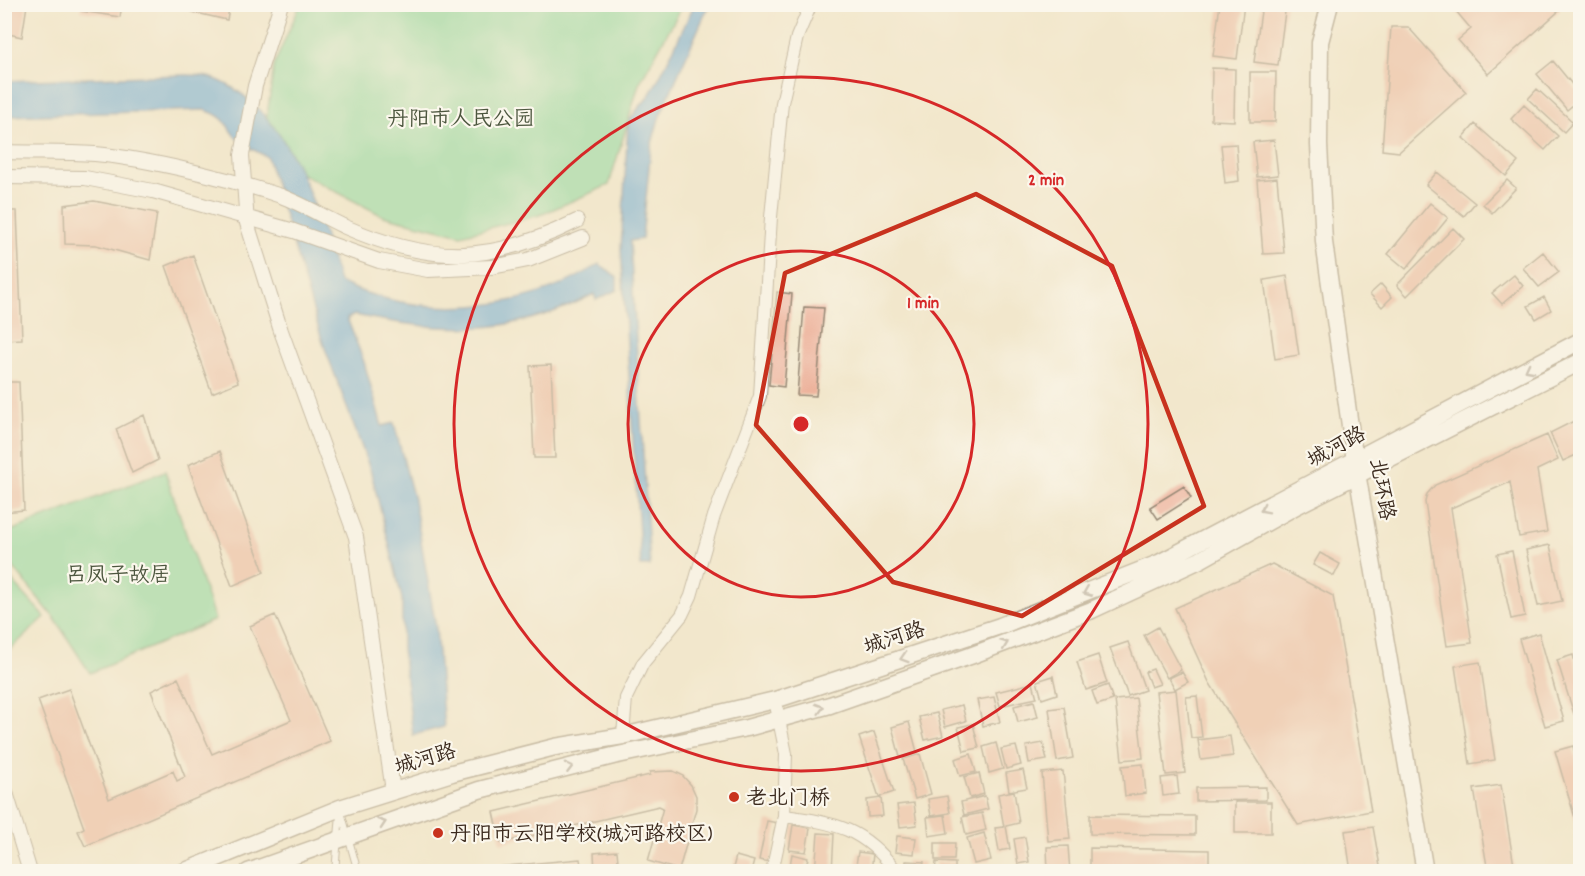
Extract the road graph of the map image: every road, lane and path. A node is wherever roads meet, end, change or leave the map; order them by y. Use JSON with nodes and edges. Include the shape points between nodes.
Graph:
{"nodes":[{"id":1,"x":281,"y":4,"type":"edge"},
{"id":2,"x":811,"y":4,"type":"edge"},
{"id":3,"x":1330,"y":4,"type":"edge"},
{"id":4,"x":4,"y":152,"type":"edge"},
{"id":5,"x":4,"y":177,"type":"edge"},
{"id":6,"x":244,"y":187,"type":"junction"},
{"id":7,"x":247,"y":217,"type":"junction"},
{"id":8,"x":577,"y":221,"type":"dead end"},
{"id":9,"x":584,"y":238,"type":"dead end"},
{"id":10,"x":1581,"y":341,"type":"edge"},
{"id":11,"x":1581,"y":362,"type":"edge"},
{"id":12,"x":1357,"y":468,"type":"junction"},
{"id":13,"x":774,"y":700,"type":"junction"},
{"id":14,"x":778,"y":719,"type":"junction"},
{"id":15,"x":623,"y":736,"type":"junction"},
{"id":16,"x":4,"y":786,"type":"edge"},
{"id":17,"x":393,"y":791,"type":"junction"},
{"id":18,"x":340,"y":808,"type":"junction"},
{"id":19,"x":784,"y":816,"type":"junction"},
{"id":20,"x":343,"y":837,"type":"junction"},
{"id":21,"x":30,"y":872,"type":"edge"},
{"id":22,"x":183,"y":872,"type":"edge"},
{"id":23,"x":248,"y":872,"type":"edge"},
{"id":24,"x":334,"y":872,"type":"edge"},
{"id":25,"x":358,"y":872,"type":"edge"},
{"id":26,"x":772,"y":872,"type":"edge"},
{"id":27,"x":897,"y":872,"type":"edge"},
{"id":28,"x":1425,"y":872,"type":"edge"}],
"edges":[{"from":1,"to":6,"type":"street","via":[[253,97],[242,155]]},
{"from":2,"to":15,"type":"street","via":[[797,37],[782,104],[760,396],[714,516],[692,596],[682,615],[643,663],[630,689]]},
{"from":3,"to":12,"type":"main road","name":"北环路","via":[[1320,42],[1319,145],[1324,242]]},
{"from":4,"to":6,"type":"street","via":[[96,154]]},
{"from":5,"to":7,"type":"street","via":[[85,178],[153,191]]},
{"from":6,"to":7,"type":"street"},
{"from":6,"to":8,"type":"street","via":[[276,195],[396,247],[430,254],[469,255],[508,249]]},
{"from":7,"to":9,"type":"street","via":[[379,261],[428,270],[464,270],[528,260]]},
{"from":7,"to":17,"type":"street","via":[[281,331],[356,537]]},
{"from":10,"to":12,"type":"main road","name":"城河路","one_way":true},
{"from":11,"to":12,"type":"main road","name":"城河路"},
{"from":12,"to":13,"type":"main road","name":"城河路","one_way":true,"via":[[1159,563],[1000,626]]},
{"from":14,"to":12,"type":"main road","name":"城河路","one_way":true,"via":[[830,705],[1092,610],[1200,560]]},
{"from":12,"to":28,"type":"main road","name":"北环路"},
{"from":13,"to":14,"type":"street"},
{"from":13,"to":15,"type":"main road","name":"城河路"},
{"from":14,"to":19,"type":"street","via":[[786,754]]},
{"from":20,"to":14,"type":"main road","name":"城河路","one_way":true,"via":[[479,790]]},
{"from":15,"to":17,"type":"main road","name":"城河路","via":[[555,747]]},
{"from":16,"to":21,"type":"street"},
{"from":17,"to":18,"type":"main road","name":"城河路"},
{"from":18,"to":20,"type":"lane"},
{"from":18,"to":20,"type":"lane"},
{"from":18,"to":22,"type":"main road","name":"城河路"},
{"from":19,"to":26,"type":"street"},
{"from":19,"to":27,"type":"street","via":[[822,821],[859,834],[882,852]]},
{"from":20,"to":23,"type":"main road","name":"城河路"},
{"from":20,"to":24,"type":"lane"},
{"from":20,"to":25,"type":"lane"}]}
